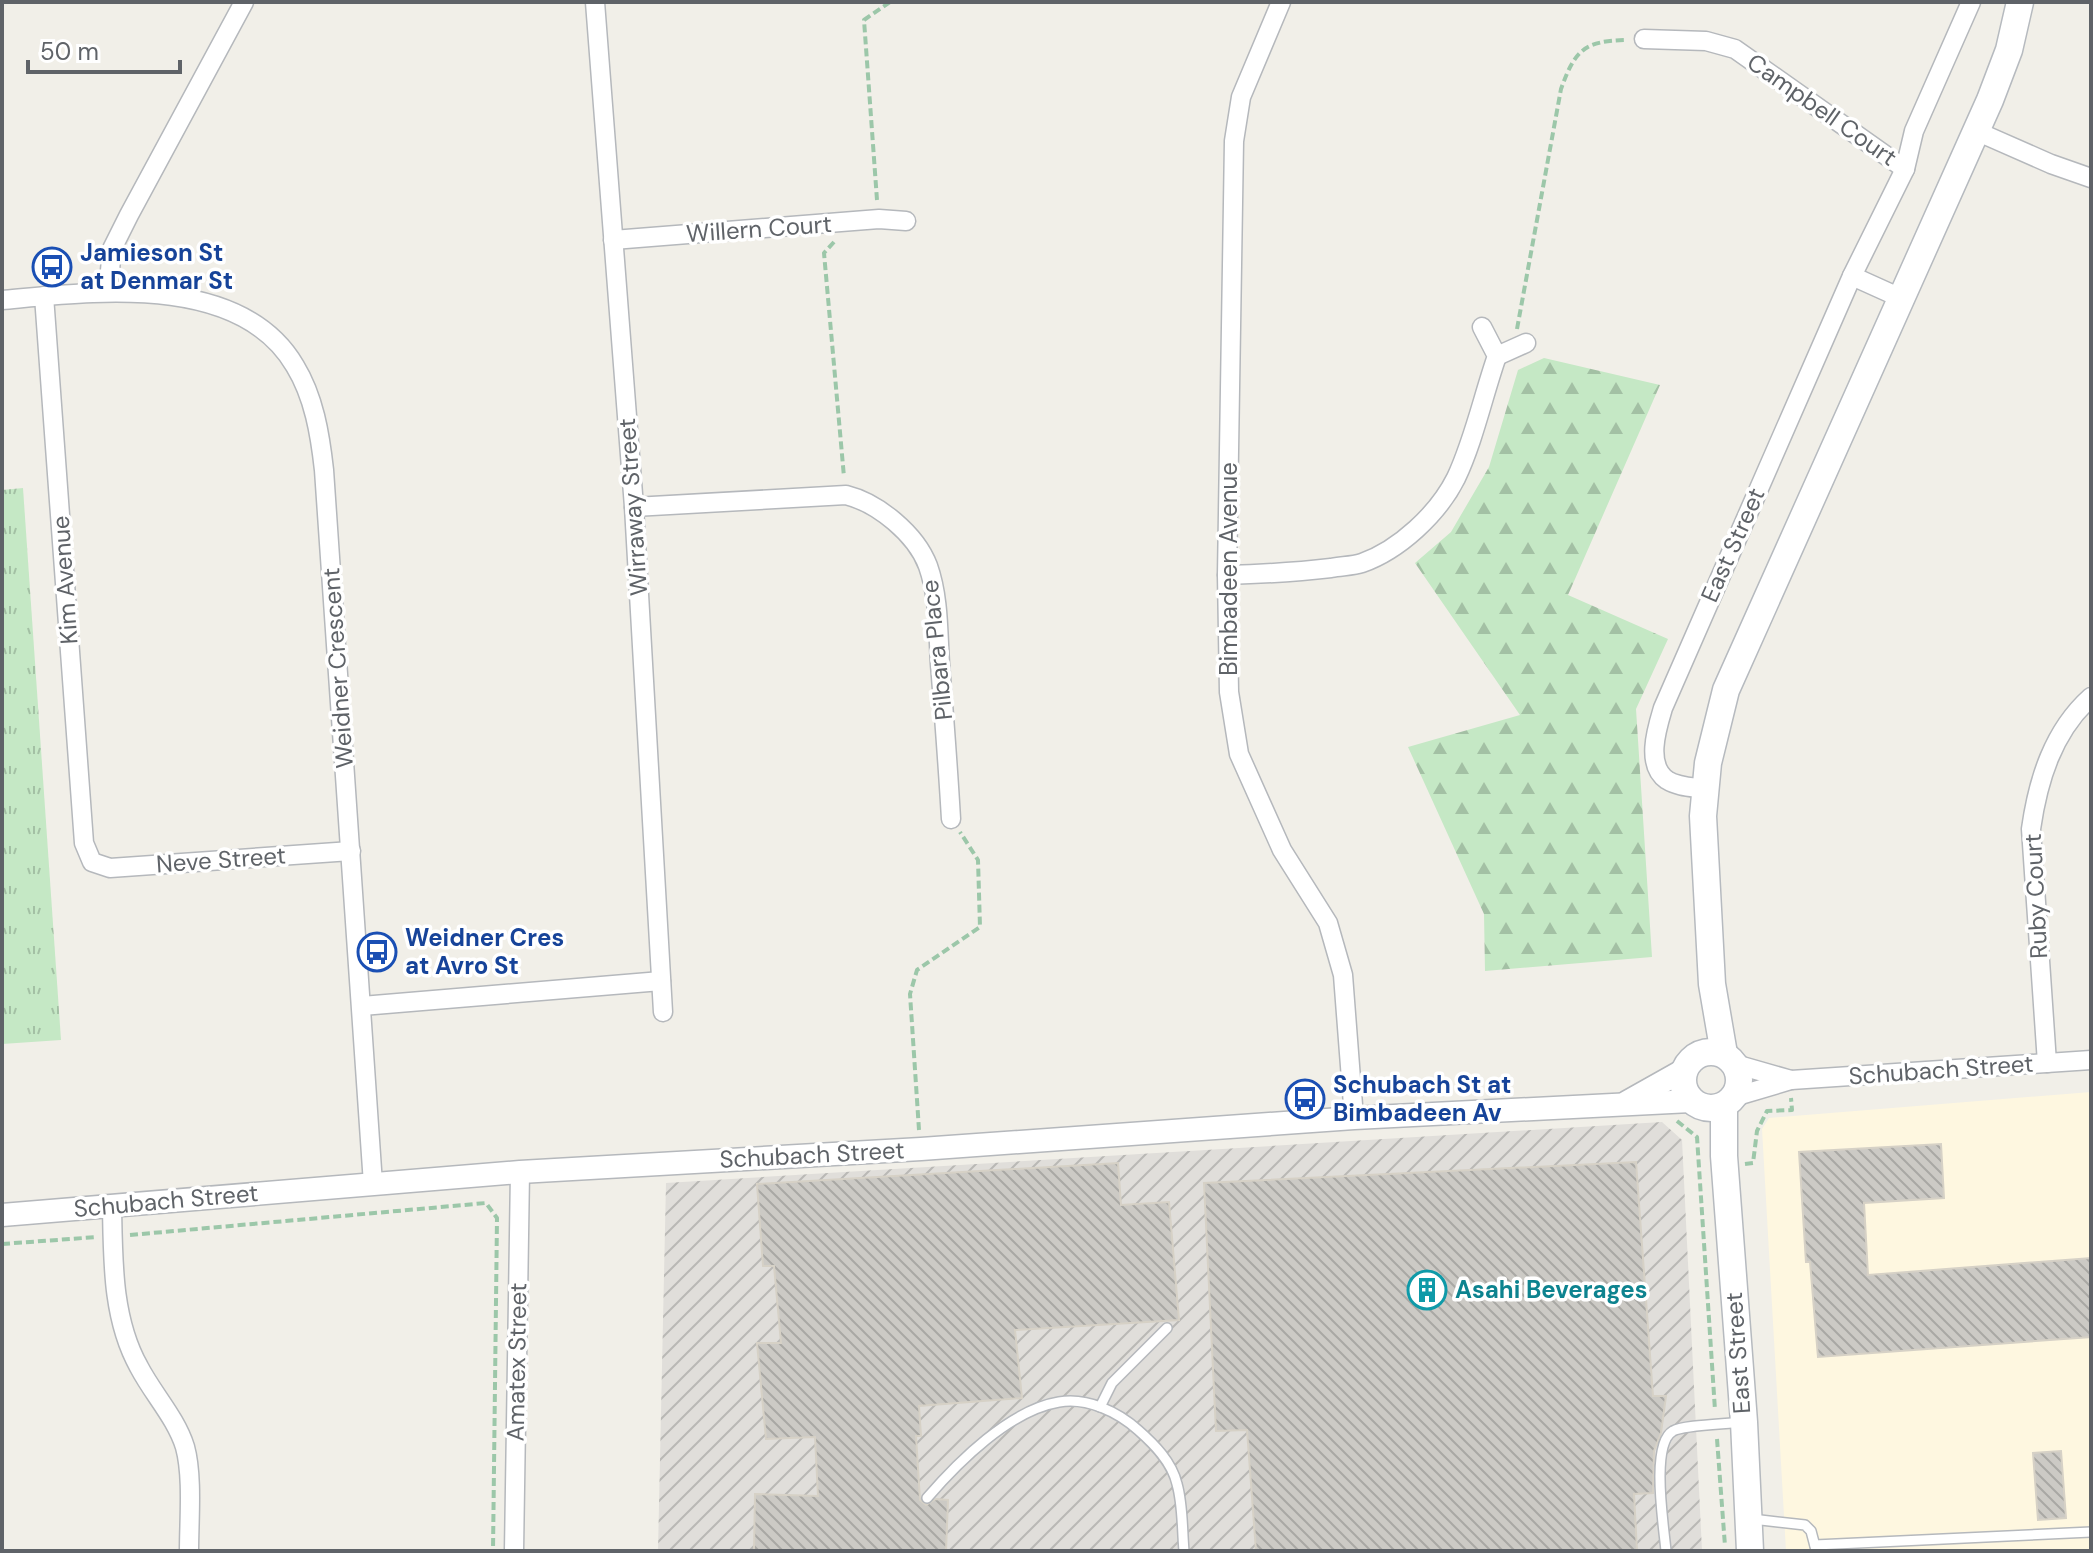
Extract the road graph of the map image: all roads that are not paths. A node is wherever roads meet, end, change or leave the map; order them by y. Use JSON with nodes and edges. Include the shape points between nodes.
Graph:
{"nodes":[{"id":1,"x":244,"y":2,"type":"edge"},
{"id":2,"x":595,"y":2,"type":"edge"},
{"id":3,"x":1281,"y":2,"type":"edge"},
{"id":4,"x":1971,"y":2,"type":"edge"},
{"id":5,"x":2020,"y":2,"type":"edge"},
{"id":6,"x":1644,"y":39,"type":"road end"},
{"id":7,"x":1976,"y":131,"type":"junction"},
{"id":8,"x":1905,"y":169,"type":"junction"},
{"id":9,"x":2091,"y":178,"type":"edge"},
{"id":10,"x":906,"y":221,"type":"dead end"},
{"id":11,"x":613,"y":240,"type":"junction"},
{"id":12,"x":1852,"y":276,"type":"junction"},
{"id":13,"x":108,"y":292,"type":"junction"},
{"id":14,"x":44,"y":296,"type":"junction"},
{"id":15,"x":1903,"y":299,"type":"junction"},
{"id":16,"x":2,"y":300,"type":"edge"},
{"id":17,"x":1482,"y":327,"type":"dead end"},
{"id":18,"x":1520,"y":345,"type":"road end"},
{"id":19,"x":1497,"y":356,"type":"junction"},
{"id":20,"x":634,"y":507,"type":"junction"},
{"id":21,"x":1227,"y":575,"type":"junction"},
{"id":22,"x":2091,"y":697,"type":"edge"},
{"id":23,"x":1705,"y":789,"type":"junction"},
{"id":24,"x":951,"y":819,"type":"road end"},
{"id":25,"x":351,"y":851,"type":"junction"},
{"id":26,"x":92,"y":862,"type":"joint"},
{"id":27,"x":661,"y":981,"type":"junction"},
{"id":28,"x":1712,"y":984,"type":"junction"},
{"id":29,"x":362,"y":1006,"type":"junction"},
{"id":30,"x":663,"y":1012,"type":"dead end"},
{"id":31,"x":1729,"y":1059,"type":"junction"},
{"id":32,"x":2091,"y":1060,"type":"edge"},
{"id":33,"x":2047,"y":1063,"type":"junction"},
{"id":34,"x":1689,"y":1064,"type":"junction"},
{"id":35,"x":1791,"y":1080,"type":"junction"},
{"id":36,"x":1623,"y":1104,"type":"junction"},
{"id":37,"x":1705,"y":1106,"type":"junction"},
{"id":38,"x":1354,"y":1118,"type":"junction"},
{"id":39,"x":520,"y":1172,"type":"junction"},
{"id":40,"x":373,"y":1184,"type":"junction"},
{"id":41,"x":112,"y":1206,"type":"junction"},
{"id":42,"x":2,"y":1215,"type":"edge"},
{"id":43,"x":1167,"y":1328,"type":"dead end"},
{"id":44,"x":1100,"y":1407,"type":"junction"},
{"id":45,"x":1744,"y":1422,"type":"junction"},
{"id":46,"x":927,"y":1498,"type":"dead end"},
{"id":47,"x":1749,"y":1519,"type":"junction"},
{"id":48,"x":2091,"y":1532,"type":"edge"},
{"id":49,"x":1816,"y":1548,"type":"edge"},
{"id":50,"x":189,"y":1551,"type":"edge"},
{"id":51,"x":514,"y":1551,"type":"edge"},
{"id":52,"x":1184,"y":1551,"type":"edge"},
{"id":53,"x":1666,"y":1551,"type":"edge"},
{"id":54,"x":1750,"y":1551,"type":"edge"}],
"edges":[{"from":1,"to":13,"type":"street","via":[[112,249]]},
{"from":2,"to":11,"type":"street","name":"Wirraway Street"},
{"from":3,"to":21,"type":"street","name":"Bimbadeen Avenue","via":[[1241,97],[1234,141]]},
{"from":4,"to":8,"type":"street","name":"East Street","via":[[1914,131]]},
{"from":5,"to":7,"type":"main road","via":[[2009,50]]},
{"from":6,"to":8,"type":"street","name":"Campbell Court","via":[[1706,41],[1735,49]]},
{"from":7,"to":9,"type":"street"},
{"from":7,"to":15,"type":"main road"},
{"from":8,"to":12,"type":"street","name":"East Street"},
{"from":10,"to":11,"type":"street","name":"Willern Court"},
{"from":11,"to":20,"type":"street","name":"Wirraway Street"},
{"from":12,"to":15,"type":"street"},
{"from":12,"to":23,"type":"street","name":"East Street","via":[[1658,721],[1655,759],[1661,774]]},
{"from":13,"to":14,"type":"street","name":"Weidner Crescent"},
{"from":13,"to":25,"type":"street","name":"Weidner Crescent","via":[[171,295],[244,318],[294,363],[308,392],[324,470]]},
{"from":14,"to":16,"type":"street","name":"Weidner Crescent"},
{"from":14,"to":26,"type":"street","name":"Kim Avenue","via":[[84,843]]},
{"from":15,"to":23,"type":"main road","via":[[1726,690]]},
{"from":17,"to":19,"type":"street"},
{"from":18,"to":19,"type":"street"},
{"from":19,"to":21,"type":"street","via":[[1455,479],[1438,506],[1406,537],[1360,564]]},
{"from":20,"to":24,"type":"street","name":"Pilbara Place","via":[[846,495],[900,527],[927,565],[936,602]]},
{"from":20,"to":27,"type":"street","name":"Wirraway Street"},
{"from":21,"to":38,"type":"street","name":"Bimbadeen Avenue","via":[[1229,692],[1239,754],[1282,850],[1328,923],[1343,975]]},
{"from":22,"to":33,"type":"street","name":"Ruby Court","via":[[2050,752],[2031,829]]},
{"from":23,"to":28,"type":"main road"},
{"from":25,"to":26,"type":"street","name":"Neve Street","via":[[110,868]]},
{"from":25,"to":29,"type":"street","name":"Weidner Crescent"},
{"from":27,"to":29,"type":"street"},
{"from":27,"to":30,"type":"street","name":"Wirraway Street"},
{"from":28,"to":31,"type":"main road"},
{"from":28,"to":34,"type":"main road"},
{"from":29,"to":40,"type":"street","name":"Weidner Crescent"},
{"from":31,"to":34,"type":"main road","via":[[1708,1051]]},
{"from":31,"to":35,"type":"street","name":"Schubach Street"},
{"from":31,"to":37,"type":"main road","via":[[1740,1081]]},
{"from":32,"to":33,"type":"street","name":"Schubach Street"},
{"from":33,"to":35,"type":"street","name":"Schubach Street"},
{"from":34,"to":36,"type":"street","name":"Schubach Street"},
{"from":34,"to":37,"type":"main road","via":[[1685,1092]]},
{"from":35,"to":37,"type":"street","name":"Schubach Street"},
{"from":36,"to":37,"type":"street","name":"Schubach Street"},
{"from":36,"to":38,"type":"street","name":"Schubach Street"},
{"from":37,"to":45,"type":"main road","name":"East Street"},
{"from":38,"to":39,"type":"street","name":"Schubach Street"},
{"from":39,"to":40,"type":"street","name":"Schubach Street"},
{"from":39,"to":51,"type":"street","name":"Amatex Street"},
{"from":40,"to":41,"type":"street","name":"Schubach Street"},
{"from":41,"to":42,"type":"street","name":"Schubach Street"},
{"from":41,"to":50,"type":"street","via":[[120,1318],[128,1347],[185,1447]]},
{"from":43,"to":44,"type":"lane","via":[[1112,1383]]},
{"from":44,"to":46,"type":"lane","via":[[1061,1401],[1032,1410],[956,1465]]},
{"from":44,"to":52,"type":"lane","via":[[1150,1440],[1171,1468]]},
{"from":45,"to":47,"type":"main road","name":"East Street"},
{"from":45,"to":53,"type":"lane","via":[[1676,1429],[1667,1436],[1661,1463]]},
{"from":47,"to":49,"type":"lane","via":[[1805,1525]]},
{"from":47,"to":54,"type":"main road","name":"East Street"},
{"from":48,"to":49,"type":"lane"}]}
